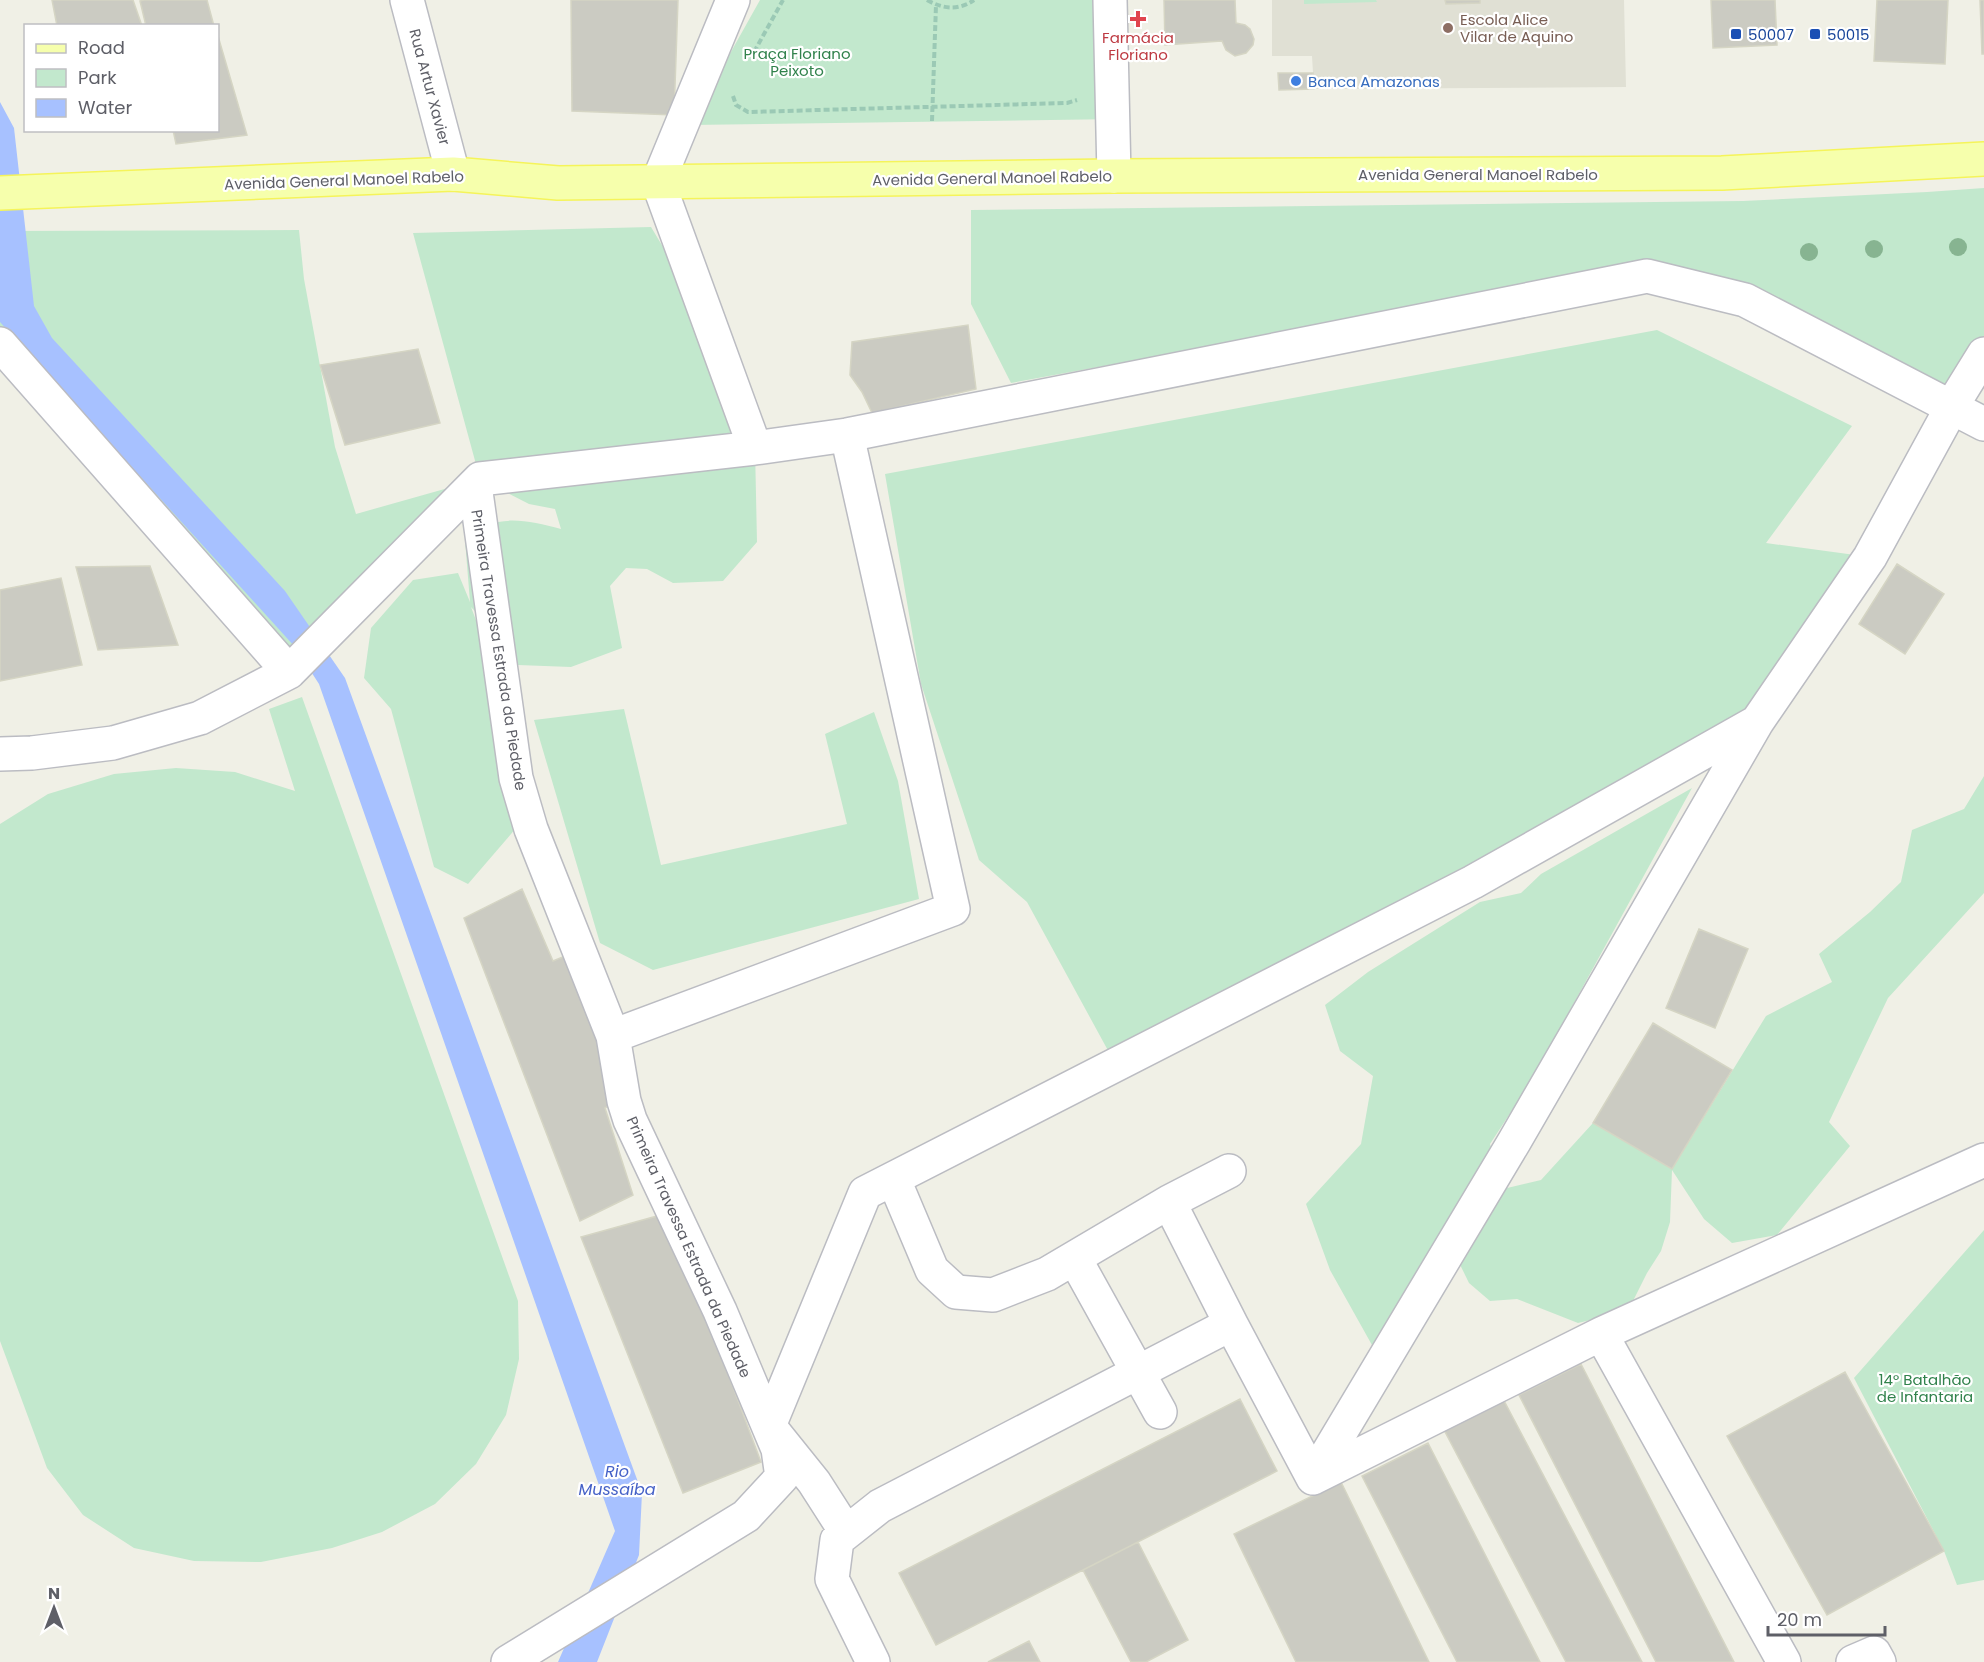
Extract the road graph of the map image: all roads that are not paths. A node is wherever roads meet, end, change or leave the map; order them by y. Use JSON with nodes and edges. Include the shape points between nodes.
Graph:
{"nodes":[{"id":1,"x":407,"y":0,"type":"edge"},
{"id":2,"x":734,"y":0,"type":"edge"},
{"id":3,"x":1110,"y":0,"type":"edge"},
{"id":4,"x":1984,"y":159,"type":"edge"},
{"id":5,"x":453,"y":174,"type":"junction"},
{"id":6,"x":1114,"y":176,"type":"junction"},
{"id":7,"x":658,"y":182,"type":"junction"},
{"id":8,"x":16,"y":193,"type":"edge"},
{"id":9,"x":0,"y":344,"type":"edge"},
{"id":10,"x":1984,"y":354,"type":"edge"},
{"id":11,"x":1952,"y":407,"type":"junction"},
{"id":12,"x":1984,"y":424,"type":"edge"},
{"id":13,"x":847,"y":435,"type":"junction"},
{"id":14,"x":755,"y":448,"type":"junction"},
{"id":15,"x":475,"y":484,"type":"junction"},
{"id":16,"x":289,"y":672,"type":"junction"},
{"id":17,"x":1757,"y":722,"type":"junction"},
{"id":18,"x":0,"y":754,"type":"edge"},
{"id":19,"x":613,"y":1036,"type":"junction"},
{"id":20,"x":1984,"y":1160,"type":"edge"},
{"id":21,"x":1229,"y":1171,"type":"dead end"},
{"id":22,"x":894,"y":1180,"type":"junction"},
{"id":23,"x":1169,"y":1202,"type":"junction"},
{"id":24,"x":1075,"y":1259,"type":"junction"},
{"id":25,"x":1231,"y":1324,"type":"junction"},
{"id":26,"x":1600,"y":1334,"type":"junction"},
{"id":27,"x":1138,"y":1372,"type":"junction"},
{"id":28,"x":1160,"y":1412,"type":"dead end"},
{"id":29,"x":769,"y":1426,"type":"junction"},
{"id":30,"x":1313,"y":1478,"type":"junction"},
{"id":31,"x":846,"y":1532,"type":"junction"},
{"id":32,"x":508,"y":1662,"type":"edge"},
{"id":33,"x":873,"y":1662,"type":"edge"},
{"id":34,"x":1784,"y":1662,"type":"edge"},
{"id":35,"x":1853,"y":1662,"type":"edge"},
{"id":36,"x":1879,"y":1662,"type":"edge"}],
"edges":[{"from":1,"to":5,"type":"street","name":"Rua Artur Xavier"},
{"from":2,"to":7,"type":"street"},
{"from":3,"to":6,"type":"street"},
{"from":4,"to":6,"type":"main road","name":"Avenida General Manoel Rabelo","via":[[1722,173]]},
{"from":5,"to":7,"type":"main road","name":"Avenida General Manoel Rabelo","via":[[558,183]]},
{"from":5,"to":8,"type":"main road","name":"Avenida General Manoel Rabelo"},
{"from":6,"to":7,"type":"main road","name":"Avenida General Manoel Rabelo"},
{"from":7,"to":14,"type":"street"},
{"from":9,"to":16,"type":"street"},
{"from":10,"to":11,"type":"street"},
{"from":11,"to":12,"type":"street"},
{"from":11,"to":13,"type":"street","via":[[1744,300],[1647,276]]},
{"from":11,"to":17,"type":"street","via":[[1870,557]]},
{"from":13,"to":14,"type":"street"},
{"from":13,"to":19,"type":"street","via":[[953,909]]},
{"from":14,"to":15,"type":"street","via":[[480,479]]},
{"from":15,"to":16,"type":"street"},
{"from":15,"to":19,"type":"street","name":"Primeira Travessa Estrada da Piedade","via":[[516,778],[531,829]]},
{"from":16,"to":18,"type":"street","via":[[200,718],[113,743]]},
{"from":17,"to":22,"type":"street","via":[[1473,882]]},
{"from":17,"to":30,"type":"street","via":[[1514,1142]]},
{"from":19,"to":29,"type":"street","name":"Primeira Travessa Estrada da Piedade","via":[[630,1120]]},
{"from":20,"to":26,"type":"street"},
{"from":21,"to":23,"type":"street"},
{"from":22,"to":24,"type":"street","via":[[932,1270],[956,1292],[993,1295]]},
{"from":22,"to":29,"type":"street","via":[[865,1193]]},
{"from":23,"to":24,"type":"street"},
{"from":23,"to":25,"type":"street"},
{"from":24,"to":27,"type":"street"},
{"from":25,"to":27,"type":"street"},
{"from":25,"to":30,"type":"street"},
{"from":26,"to":30,"type":"street"},
{"from":26,"to":34,"type":"street"},
{"from":27,"to":28,"type":"street"},
{"from":27,"to":31,"type":"street","via":[[880,1506]]},
{"from":29,"to":31,"type":"street","via":[[814,1482]]},
{"from":29,"to":32,"type":"street","name":"Primeira Travessa Estrada da Piedade","via":[[778,1449],[782,1477],[746,1516]]},
{"from":31,"to":33,"type":"street","via":[[837,1540],[832,1580]]},
{"from":35,"to":36,"type":"street","via":[[1874,1653]]}]}
